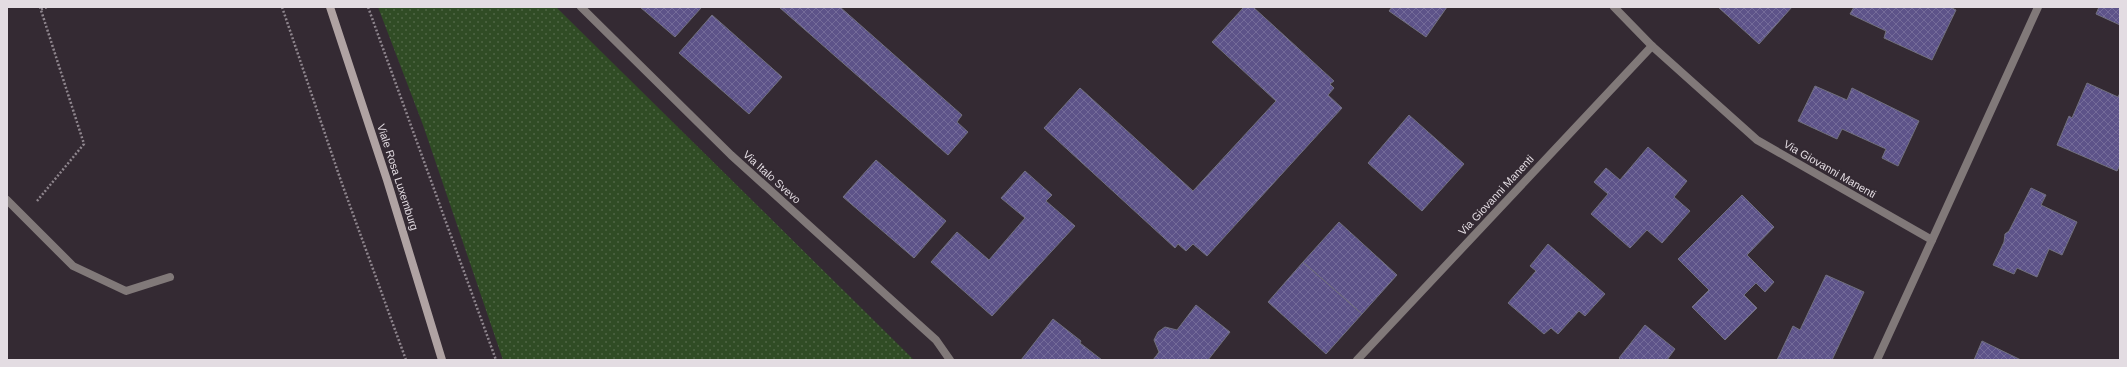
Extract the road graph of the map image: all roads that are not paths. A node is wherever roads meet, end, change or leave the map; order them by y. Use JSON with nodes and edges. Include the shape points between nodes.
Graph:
{"nodes":[{"id":1,"x":330,"y":7,"type":"edge"},
{"id":2,"x":581,"y":7,"type":"edge"},
{"id":3,"x":1614,"y":7,"type":"edge"},
{"id":4,"x":2038,"y":7,"type":"edge"},
{"id":5,"x":1652,"y":46,"type":"junction"},
{"id":6,"x":7,"y":200,"type":"edge"},
{"id":7,"x":1932,"y":240,"type":"junction"},
{"id":8,"x":170,"y":276,"type":"dead end"},
{"id":9,"x":443,"y":358,"type":"edge"},
{"id":10,"x":950,"y":360,"type":"edge"},
{"id":11,"x":1357,"y":360,"type":"edge"},
{"id":12,"x":1877,"y":360,"type":"edge"}],
"edges":[{"from":1,"to":9,"type":"street","name":"Viale Rosa Luxemburg"},
{"from":2,"to":10,"type":"street","name":"Via Italo Svevo","via":[[731,155],[936,340]]},
{"from":3,"to":5,"type":"street","name":"Via Giovanni Manenti"},
{"from":4,"to":7,"type":"street"},
{"from":5,"to":7,"type":"street","name":"Via Giovanni Manenti","via":[[1757,140]]},
{"from":5,"to":11,"type":"street","name":"Via Giovanni Manenti"},
{"from":6,"to":8,"type":"street","via":[[73,266],[126,291]]},
{"from":7,"to":12,"type":"street"}]}
